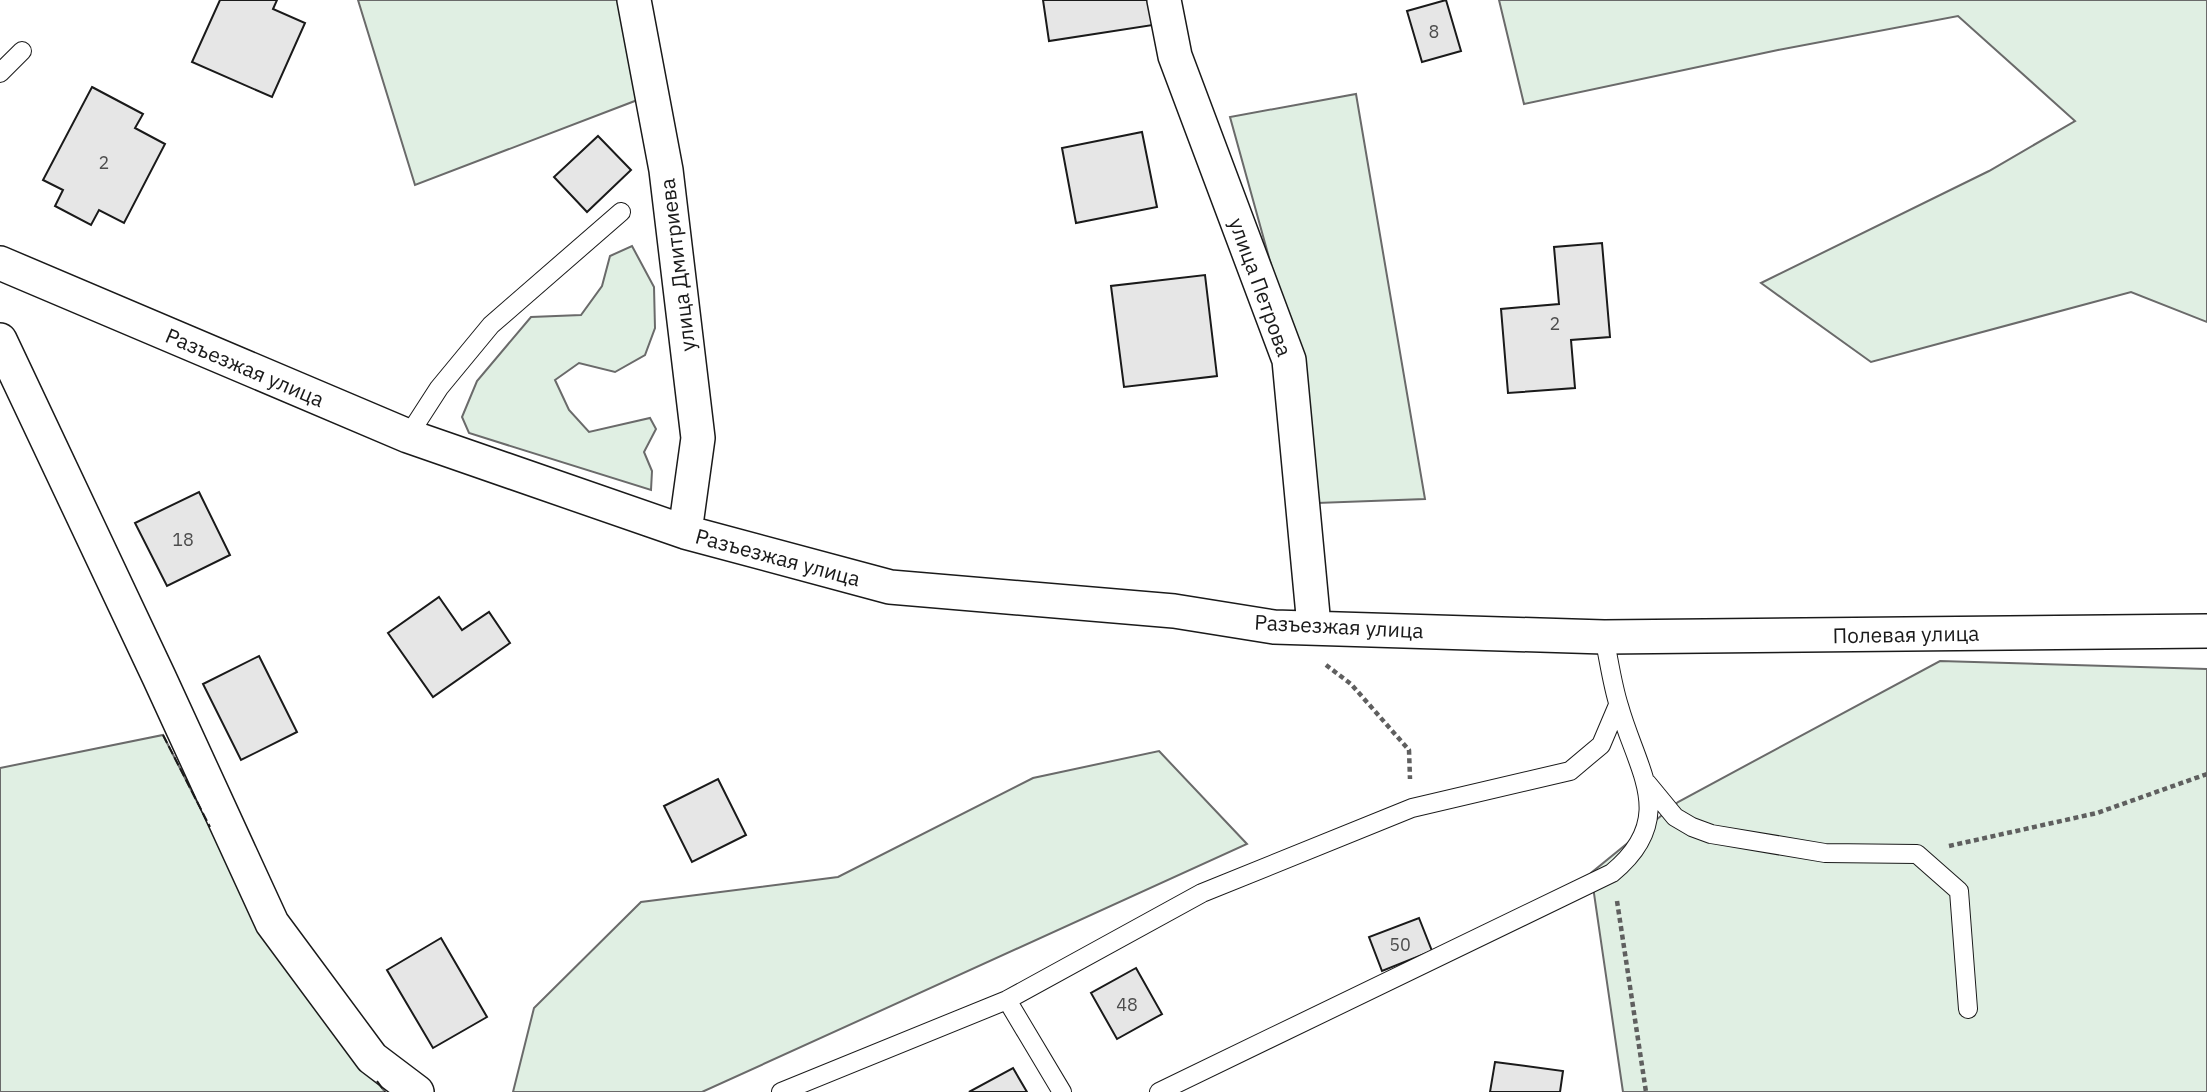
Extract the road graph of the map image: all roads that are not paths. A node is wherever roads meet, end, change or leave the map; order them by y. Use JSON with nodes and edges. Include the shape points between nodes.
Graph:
{"nodes":[{"id":1,"x":634,"y":0,"type":"edge"},
{"id":2,"x":1164,"y":0,"type":"edge"},
{"id":3,"x":22,"y":51,"type":"dead end"},
{"id":4,"x":0,"y":73,"type":"edge"},
{"id":5,"x":621,"y":212,"type":"dead end"},
{"id":6,"x":0,"y":263,"type":"edge"},
{"id":7,"x":0,"y":340,"type":"edge"},
{"id":8,"x":408,"y":436,"type":"junction"},
{"id":9,"x":685,"y":532,"type":"junction"},
{"id":10,"x":1314,"y":626,"type":"junction"},
{"id":11,"x":2207,"y":632,"type":"edge"},
{"id":12,"x":1604,"y":637,"type":"junction"},
{"id":13,"x":1618,"y":705,"type":"junction"},
{"id":14,"x":1647,"y":783,"type":"junction"},
{"id":15,"x":1007,"y":1000,"type":"junction"},
{"id":16,"x":1968,"y":1009,"type":"dead end"},
{"id":17,"x":417,"y":1092,"type":"edge"},
{"id":18,"x":781,"y":1092,"type":"edge"},
{"id":19,"x":1062,"y":1092,"type":"edge"},
{"id":20,"x":1159,"y":1092,"type":"edge"}],
"edges":[{"from":1,"to":9,"type":"street","name":"улица Дмитриева","via":[[666,170],[698,438]]},
{"from":2,"to":10,"type":"street","name":"улица Петрова","via":[[1175,55],[1289,359]]},
{"from":3,"to":4,"type":"lane"},
{"from":5,"to":8,"type":"lane","via":[[491,326],[439,388]]},
{"from":6,"to":8,"type":"street","name":"Разъезжая улица"},
{"from":7,"to":17,"type":"street","via":[[272,923],[372,1058]]},
{"from":8,"to":9,"type":"street","name":"Разъезжая улица"},
{"from":9,"to":10,"type":"street","name":"Разъезжая улица","via":[[890,587],[1174,611],[1274,627]]},
{"from":10,"to":12,"type":"street","name":"Разъезжая улица"},
{"from":11,"to":12,"type":"street","name":"Полевая улица"},
{"from":12,"to":13,"type":"lane"},
{"from":13,"to":14,"type":"lane"},
{"from":13,"to":15,"type":"lane","via":[[1601,746],[1570,771],[1412,808],[1202,894]]},
{"from":14,"to":16,"type":"lane","via":[[1675,817],[1711,834],[1825,853],[1917,854],[1959,891]]},
{"from":14,"to":20,"type":"lane","via":[[1650,811],[1641,840],[1612,873]]},
{"from":15,"to":18,"type":"lane"},
{"from":15,"to":19,"type":"lane"}]}
